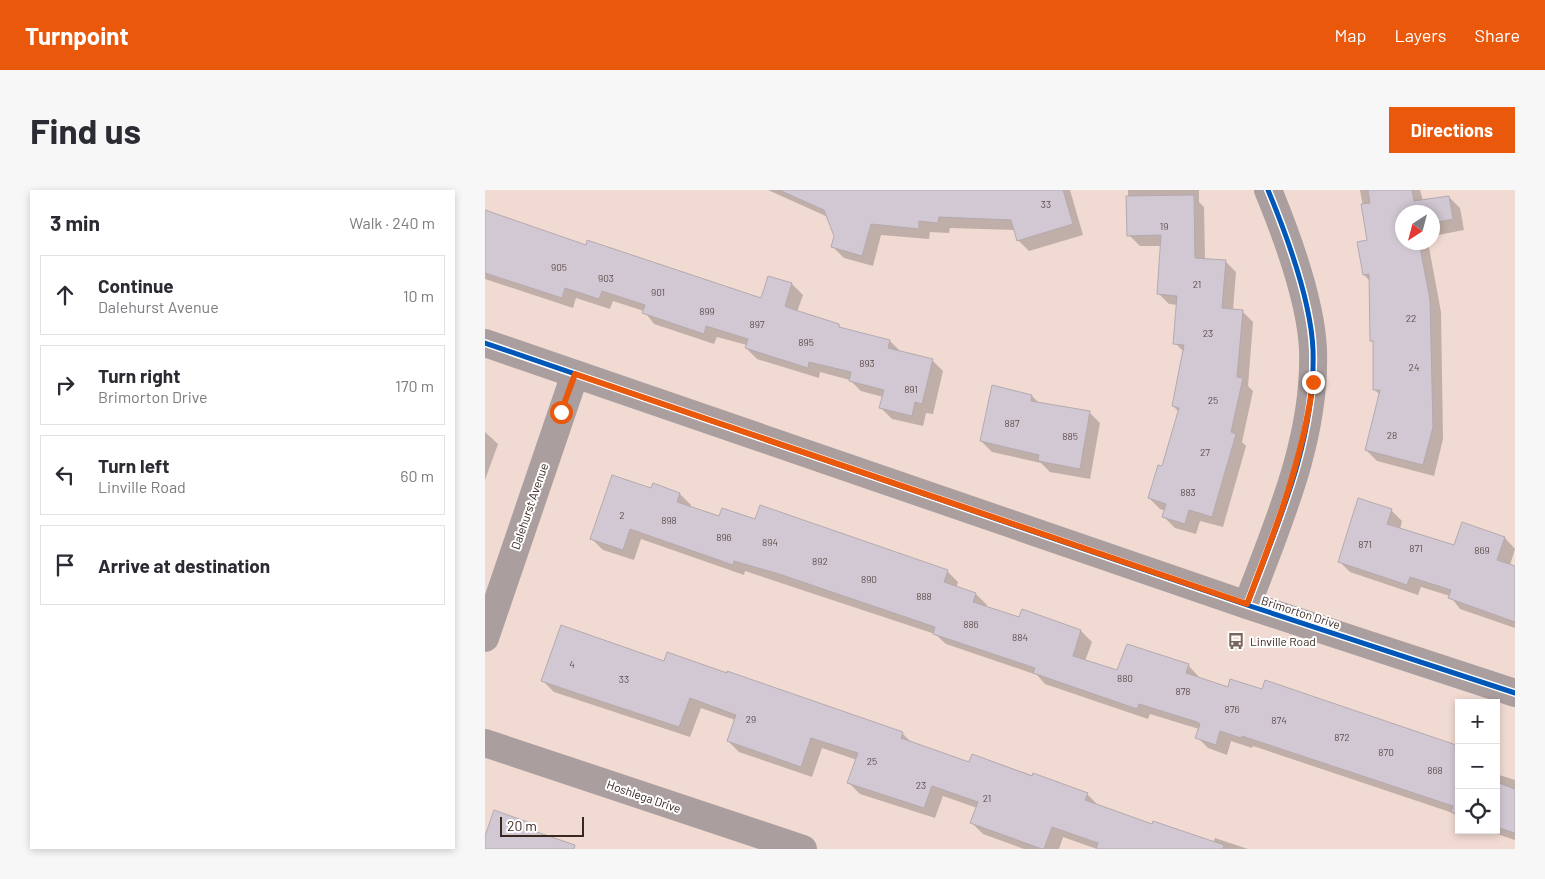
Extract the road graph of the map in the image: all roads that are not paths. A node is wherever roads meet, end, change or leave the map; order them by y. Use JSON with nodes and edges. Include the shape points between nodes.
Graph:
{"nodes":[{"id":1,"x":1268,"y":190,"type":"edge"},
{"id":2,"x":485,"y":343,"type":"edge"},
{"id":3,"x":575,"y":374,"type":"junction"},
{"id":4,"x":1247,"y":604,"type":"junction"},
{"id":5,"x":485,"y":638,"type":"edge"},
{"id":6,"x":1515,"y":693,"type":"edge"},
{"id":7,"x":485,"y":743,"type":"edge"},
{"id":8,"x":803,"y":849,"type":"edge"}],
"edges":[{"from":1,"to":4,"type":"street","via":[[1284,228],[1308,313],[1313,382],[1302,444],[1286,502]]},
{"from":2,"to":3,"type":"street","name":"Brimorton Drive"},
{"from":3,"to":4,"type":"street","name":"Brimorton Drive"},
{"from":3,"to":5,"type":"street","name":"Dalehurst Avenue"},
{"from":4,"to":6,"type":"street","name":"Brimorton Drive"},
{"from":7,"to":8,"type":"street","name":"Hoshlega Drive"}]}
